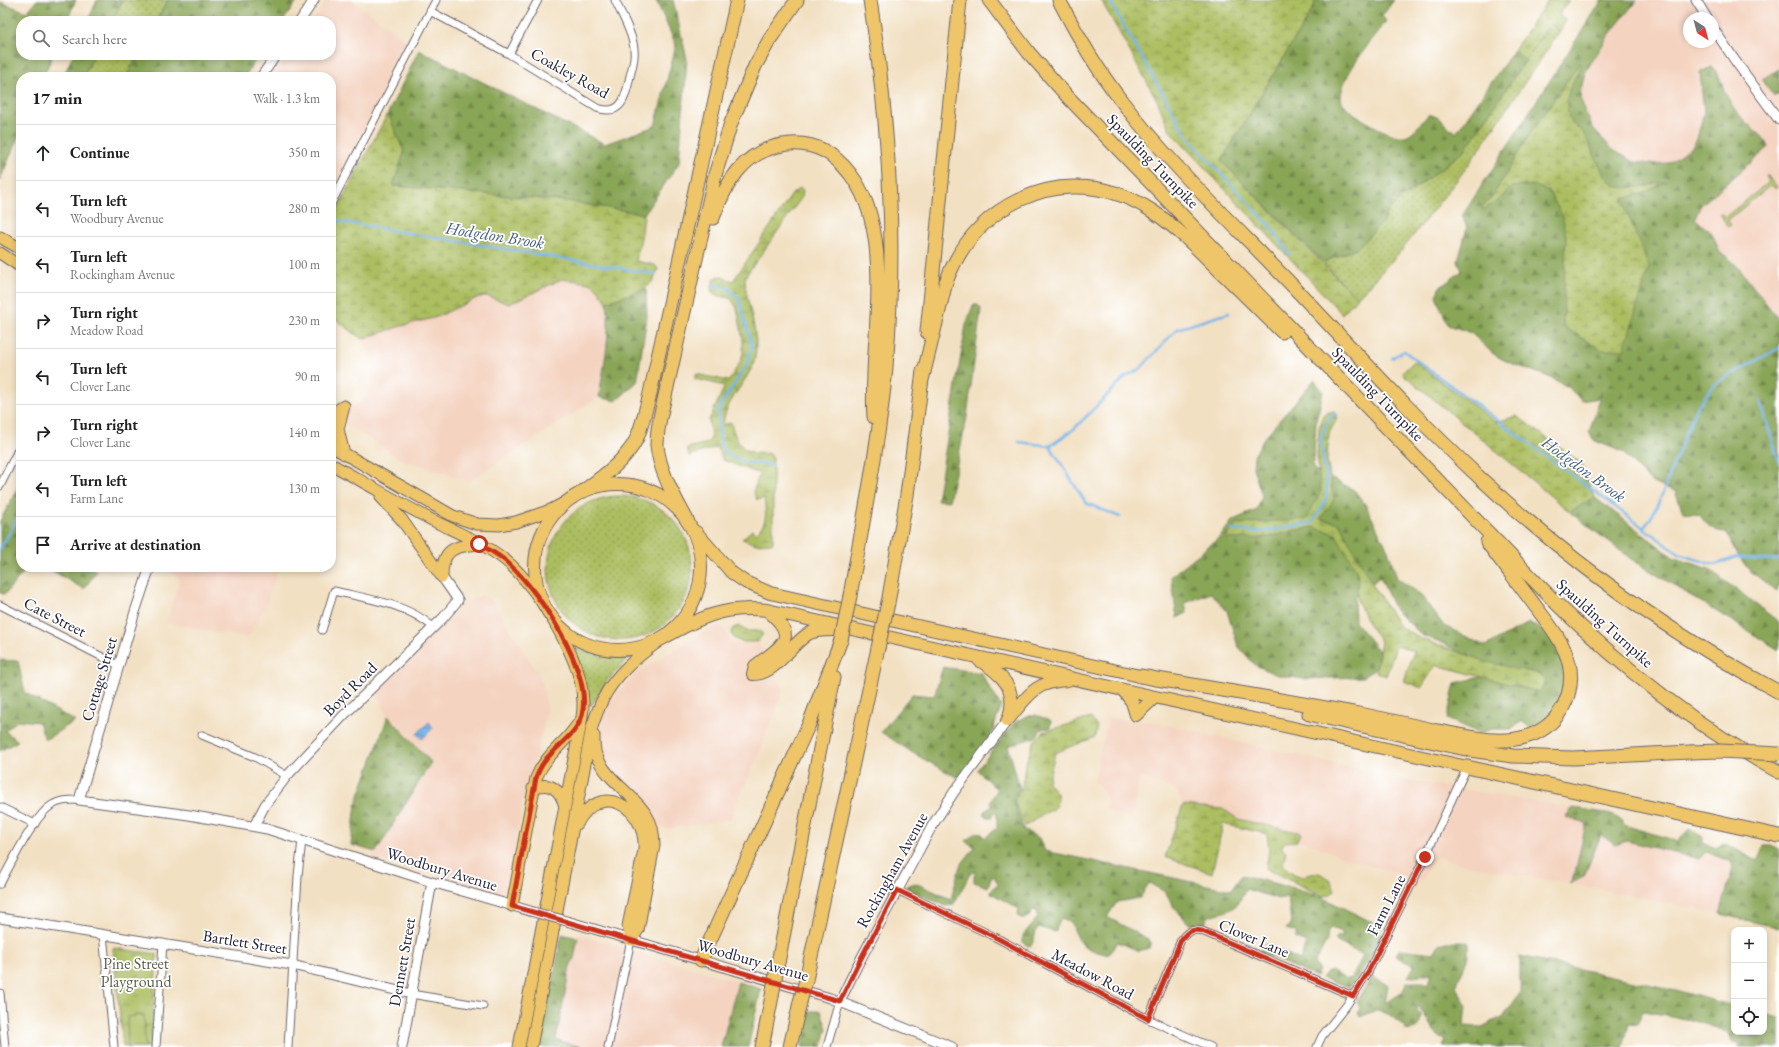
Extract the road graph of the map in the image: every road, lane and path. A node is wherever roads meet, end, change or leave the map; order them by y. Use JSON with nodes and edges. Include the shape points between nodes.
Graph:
{"nodes":[{"id":1,"x":314,"y":0,"type":"edge"},
{"id":2,"x":436,"y":0,"type":"edge"},
{"id":3,"x":538,"y":0,"type":"edge"},
{"id":4,"x":614,"y":0,"type":"edge"},
{"id":5,"x":737,"y":0,"type":"edge"},
{"id":6,"x":797,"y":0,"type":"edge"},
{"id":7,"x":870,"y":0,"type":"edge"},
{"id":8,"x":960,"y":0,"type":"edge"},
{"id":9,"x":989,"y":0,"type":"edge"},
{"id":10,"x":1059,"y":0,"type":"edge"},
{"id":11,"x":1696,"y":0,"type":"edge"},
{"id":12,"x":430,"y":11,"type":"junction"},
{"id":13,"x":1703,"y":12,"type":"edge"},
{"id":14,"x":303,"y":16,"type":"edge"},
{"id":15,"x":1719,"y":37,"type":"edge"},
{"id":16,"x":509,"y":54,"type":"junction"},
{"id":17,"x":273,"y":60,"type":"edge"},
{"id":18,"x":264,"y":72,"type":"edge"},
{"id":19,"x":1779,"y":120,"type":"edge"},
{"id":20,"x":336,"y":194,"type":"edge"},
{"id":21,"x":0,"y":237,"type":"edge"},
{"id":22,"x":16,"y":246,"type":"edge"},
{"id":23,"x":0,"y":253,"type":"edge"},
{"id":24,"x":695,"y":263,"type":"junction"},
{"id":25,"x":16,"y":264,"type":"edge"},
{"id":26,"x":922,"y":380,"type":"junction"},
{"id":27,"x":336,"y":411,"type":"edge"},
{"id":28,"x":1395,"y":437,"type":"junction"},
{"id":29,"x":876,"y":445,"type":"junction"},
{"id":30,"x":336,"y":449,"type":"edge"},
{"id":31,"x":16,"y":454,"type":"edge"},
{"id":32,"x":344,"y":454,"type":"junction"},
{"id":33,"x":336,"y":467,"type":"edge"},
{"id":34,"x":366,"y":484,"type":"junction"},
{"id":35,"x":0,"y":486,"type":"edge"},
{"id":36,"x":1450,"y":493,"type":"junction"},
{"id":37,"x":578,"y":495,"type":"junction"},
{"id":38,"x":688,"y":522,"type":"junction"},
{"id":39,"x":479,"y":544,"type":"junction"},
{"id":40,"x":148,"y":572,"type":"edge"},
{"id":41,"x":442,"y":577,"type":"junction"},
{"id":42,"x":0,"y":605,"type":"edge"},
{"id":43,"x":545,"y":607,"type":"junction"},
{"id":44,"x":767,"y":610,"type":"junction"},
{"id":45,"x":433,"y":627,"type":"junction"},
{"id":46,"x":322,"y":630,"type":"dead end"},
{"id":47,"x":860,"y":630,"type":"junction"},
{"id":48,"x":662,"y":639,"type":"junction"},
{"id":49,"x":841,"y":640,"type":"junction"},
{"id":50,"x":968,"y":655,"type":"junction"},
{"id":51,"x":118,"y":665,"type":"junction"},
{"id":52,"x":1140,"y":676,"type":"junction"},
{"id":53,"x":1081,"y":680,"type":"junction"},
{"id":54,"x":1123,"y":690,"type":"junction"},
{"id":55,"x":1779,"y":692,"type":"edge"},
{"id":56,"x":1155,"y":697,"type":"junction"},
{"id":57,"x":582,"y":717,"type":"junction"},
{"id":58,"x":1008,"y":720,"type":"junction"},
{"id":59,"x":592,"y":727,"type":"junction"},
{"id":60,"x":202,"y":735,"type":"dead end"},
{"id":61,"x":1779,"y":754,"type":"edge"},
{"id":62,"x":1467,"y":767,"type":"junction"},
{"id":63,"x":1779,"y":772,"type":"edge"},
{"id":64,"x":287,"y":776,"type":"junction"},
{"id":65,"x":533,"y":788,"type":"junction"},
{"id":66,"x":79,"y":800,"type":"junction"},
{"id":67,"x":0,"y":807,"type":"edge"},
{"id":68,"x":565,"y":808,"type":"junction"},
{"id":69,"x":35,"y":824,"type":"junction"},
{"id":70,"x":254,"y":826,"type":"junction"},
{"id":71,"x":1779,"y":836,"type":"edge"},
{"id":72,"x":302,"y":840,"type":"junction"},
{"id":73,"x":571,"y":840,"type":"junction"},
{"id":74,"x":432,"y":882,"type":"junction"},
{"id":75,"x":0,"y":884,"type":"edge"},
{"id":76,"x":897,"y":890,"type":"junction"},
{"id":77,"x":512,"y":906,"type":"junction"},
{"id":78,"x":0,"y":918,"type":"edge"},
{"id":79,"x":103,"y":934,"type":"junction"},
{"id":80,"x":631,"y":940,"type":"junction"},
{"id":81,"x":163,"y":943,"type":"junction"},
{"id":82,"x":701,"y":960,"type":"junction"},
{"id":83,"x":292,"y":965,"type":"junction"},
{"id":84,"x":0,"y":993,"type":"edge"},
{"id":85,"x":411,"y":994,"type":"junction"},
{"id":86,"x":1353,"y":996,"type":"junction"},
{"id":87,"x":840,"y":1001,"type":"junction"},
{"id":88,"x":483,"y":1006,"type":"dead end"},
{"id":89,"x":1148,"y":1019,"type":"junction"},
{"id":90,"x":5,"y":1047,"type":"edge"},
{"id":91,"x":114,"y":1047,"type":"edge"},
{"id":92,"x":156,"y":1047,"type":"edge"},
{"id":93,"x":288,"y":1047,"type":"edge"},
{"id":94,"x":402,"y":1047,"type":"edge"},
{"id":95,"x":519,"y":1047,"type":"edge"},
{"id":96,"x":531,"y":1047,"type":"edge"},
{"id":97,"x":608,"y":1047,"type":"edge"},
{"id":98,"x":762,"y":1047,"type":"edge"},
{"id":99,"x":790,"y":1047,"type":"edge"},
{"id":100,"x":828,"y":1047,"type":"edge"},
{"id":101,"x":952,"y":1047,"type":"edge"},
{"id":102,"x":1211,"y":1047,"type":"edge"},
{"id":103,"x":1317,"y":1047,"type":"edge"}],
"edges":[{"from":1,"to":14,"type":"street"},
{"from":2,"to":12,"type":"street"},
{"from":3,"to":16,"type":"street"},
{"from":4,"to":16,"type":"street","name":"Coakley Road","via":[[633,41],[635,53],[626,94],[622,104],[614,110],[597,108]]},
{"from":5,"to":37,"type":"highway","via":[[643,418],[628,451],[609,471]]},
{"from":6,"to":24,"type":"highway","via":[[755,66],[730,123]]},
{"from":7,"to":29,"type":"highway","via":[[890,165],[892,253],[886,367]]},
{"from":8,"to":26,"type":"highway"},
{"from":9,"to":28,"type":"highway","name":"Spaulding Turnpike","via":[[1028,52],[1068,96]]},
{"from":10,"to":55,"type":"highway","name":"Spaulding Turnpike","via":[[1095,63],[1138,122],[1203,193],[1472,470],[1544,534],[1614,588],[1694,643]]},
{"from":11,"to":13,"type":"street"},
{"from":12,"to":16,"type":"street","name":"Coakley Road"},
{"from":12,"to":20,"type":"street"},
{"from":15,"to":19,"type":"street"},
{"from":17,"to":18,"type":"street"},
{"from":21,"to":22,"type":"main road"},
{"from":23,"to":25,"type":"main road"},
{"from":24,"to":29,"type":"highway","via":[[722,194],[735,174],[750,159],[770,148],[792,144],[814,146],[849,171],[864,196],[875,235],[877,293],[873,396]]},
{"from":24,"to":38,"type":"highway","via":[[657,438],[662,465]]},
{"from":26,"to":28,"type":"highway","via":[[946,282],[958,256],[972,236],[995,214],[1022,198],[1057,188],[1093,188],[1117,193],[1139,202],[1174,226],[1319,369]]},
{"from":26,"to":99,"type":"highway","bridge":true,"via":[[908,495],[888,603]]},
{"from":27,"to":32,"type":"main road","via":[[344,406],[338,429]]},
{"from":28,"to":36,"type":"highway","name":"Spaulding Turnpike"},
{"from":29,"to":49,"type":"highway","bridge":true},
{"from":30,"to":32,"type":"main road"},
{"from":31,"to":35,"type":"street"},
{"from":32,"to":37,"type":"main road","via":[[453,516],[477,524],[499,525],[516,522],[551,510]]},
{"from":33,"to":34,"type":"main road"},
{"from":34,"to":39,"type":"main road"},
{"from":34,"to":41,"type":"main road","via":[[402,520]]},
{"from":36,"to":52,"type":"highway","via":[[1555,632],[1567,655],[1570,673],[1569,692],[1557,718],[1542,730],[1516,739],[1474,738],[1359,714]]},
{"from":36,"to":63,"type":"highway","name":"Spaulding Turnpike","via":[[1536,583],[1600,644],[1645,682],[1698,721],[1740,750]]},
{"from":37,"to":38,"type":"highway","via":[[613,484],[644,488],[670,502]]},
{"from":37,"to":43,"type":"highway","via":[[561,507],[551,519],[538,547],[536,578]]},
{"from":38,"to":48,"type":"highway","via":[[699,550],[701,568],[698,588],[692,606],[683,620]]},
{"from":38,"to":52,"type":"highway","via":[[732,574],[770,593]]},
{"from":39,"to":41,"type":"main road","via":[[461,545],[448,553],[442,568]]},
{"from":39,"to":43,"type":"main road","via":[[511,565]]},
{"from":40,"to":51,"type":"street","name":"Cottage Street"},
{"from":41,"to":45,"type":"street","name":"Boyd Road","via":[[458,600]]},
{"from":42,"to":51,"type":"street","name":"Cate Street"},
{"from":43,"to":48,"type":"highway","via":[[565,630],[591,645],[631,649]]},
{"from":43,"to":57,"type":"main road","via":[[570,652],[580,678],[584,700]]},
{"from":44,"to":47,"type":"highway"},
{"from":44,"to":47,"type":"highway","via":[[782,624],[784,640],[777,649],[755,666],[753,674],[761,675],[801,640],[815,632]]},
{"from":44,"to":48,"type":"highway","via":[[743,608],[716,613]]},
{"from":45,"to":46,"type":"street","via":[[419,616],[400,607],[334,592]]},
{"from":45,"to":64,"type":"street","name":"Boyd Road"},
{"from":47,"to":50,"type":"highway"},
{"from":48,"to":59,"type":"main road","via":[[634,660],[617,679],[601,702]]},
{"from":49,"to":82,"type":"highway","via":[[809,724]]},
{"from":49,"to":98,"type":"highway","bridge":true},
{"from":50,"to":53,"type":"highway"},
{"from":50,"to":58,"type":"highway","via":[[996,671],[1004,680],[1012,696]]},
{"from":51,"to":66,"type":"street","name":"Cottage Street"},
{"from":52,"to":61,"type":"highway","bridge":true,"via":[[1441,744],[1499,754],[1543,758],[1720,751]]},
{"from":53,"to":54,"type":"highway"},
{"from":53,"to":58,"type":"highway","via":[[1059,681],[1040,686]]},
{"from":54,"to":56,"type":"highway"},
{"from":54,"to":56,"type":"highway","via":[[1132,702],[1136,714]]},
{"from":56,"to":62,"type":"highway"},
{"from":57,"to":65,"type":"main road","via":[[569,736],[544,761]]},
{"from":57,"to":68,"type":"main road"},
{"from":58,"to":76,"type":"street","name":"Rockingham Avenue","via":[[954,792]]},
{"from":59,"to":73,"type":"main road"},
{"from":59,"to":80,"type":"main road","via":[[596,754],[600,762],[611,778],[647,816],[654,837],[638,930]]},
{"from":60,"to":64,"type":"street","via":[[255,757]]},
{"from":62,"to":71,"type":"highway"},
{"from":62,"to":86,"type":"street","name":"Farm Lane","via":[[1367,974]]},
{"from":64,"to":70,"type":"street","name":"Boyd Road","via":[[265,805]]},
{"from":65,"to":68,"type":"main road","via":[[552,787],[561,796]]},
{"from":65,"to":77,"type":"main road"},
{"from":66,"to":69,"type":"street","name":"Woodbury Avenue","via":[[51,805]]},
{"from":66,"to":70,"type":"street","name":"Woodbury Avenue"},
{"from":67,"to":69,"type":"street"},
{"from":68,"to":95,"type":"main road"},
{"from":69,"to":75,"type":"street","name":"Woodbury Avenue"},
{"from":70,"to":72,"type":"street","name":"Woodbury Avenue"},
{"from":72,"to":74,"type":"street","name":"Woodbury Avenue"},
{"from":72,"to":83,"type":"street"},
{"from":73,"to":80,"type":"main road","via":[[582,815],[588,808],[601,802],[622,804],[637,818],[645,842],[628,926]]},
{"from":73,"to":96,"type":"main road"},
{"from":74,"to":77,"type":"street","name":"Woodbury Avenue"},
{"from":74,"to":85,"type":"street","name":"Dennett Street"},
{"from":76,"to":87,"type":"street","name":"Rockingham Avenue"},
{"from":76,"to":89,"type":"street","name":"Meadow Road","via":[[989,934]]},
{"from":77,"to":80,"type":"street","name":"Woodbury Avenue","bridge":true},
{"from":78,"to":79,"type":"street","name":"Bartlett Street"},
{"from":79,"to":81,"type":"street","name":"Bartlett Street"},
{"from":79,"to":91,"type":"street"},
{"from":80,"to":82,"type":"street","name":"Woodbury Avenue"},
{"from":80,"to":97,"type":"street"},
{"from":81,"to":83,"type":"street","name":"Bartlett Street"},
{"from":81,"to":92,"type":"street"},
{"from":82,"to":87,"type":"street","name":"Woodbury Avenue"},
{"from":83,"to":85,"type":"street","name":"Bartlett Street"},
{"from":83,"to":93,"type":"street"},
{"from":84,"to":90,"type":"street"},
{"from":85,"to":88,"type":"street","name":"Bartlett Street"},
{"from":85,"to":94,"type":"street","name":"Dennett Street"},
{"from":86,"to":89,"type":"street","name":"Clover Lane","via":[[1195,930],[1189,931],[1181,940]]},
{"from":86,"to":103,"type":"street","name":"Farm Lane"},
{"from":87,"to":100,"type":"street","name":"Rockingham Avenue"},
{"from":87,"to":101,"type":"street","name":"Woodbury Avenue"},
{"from":89,"to":102,"type":"street","name":"Meadow Road"}]}
